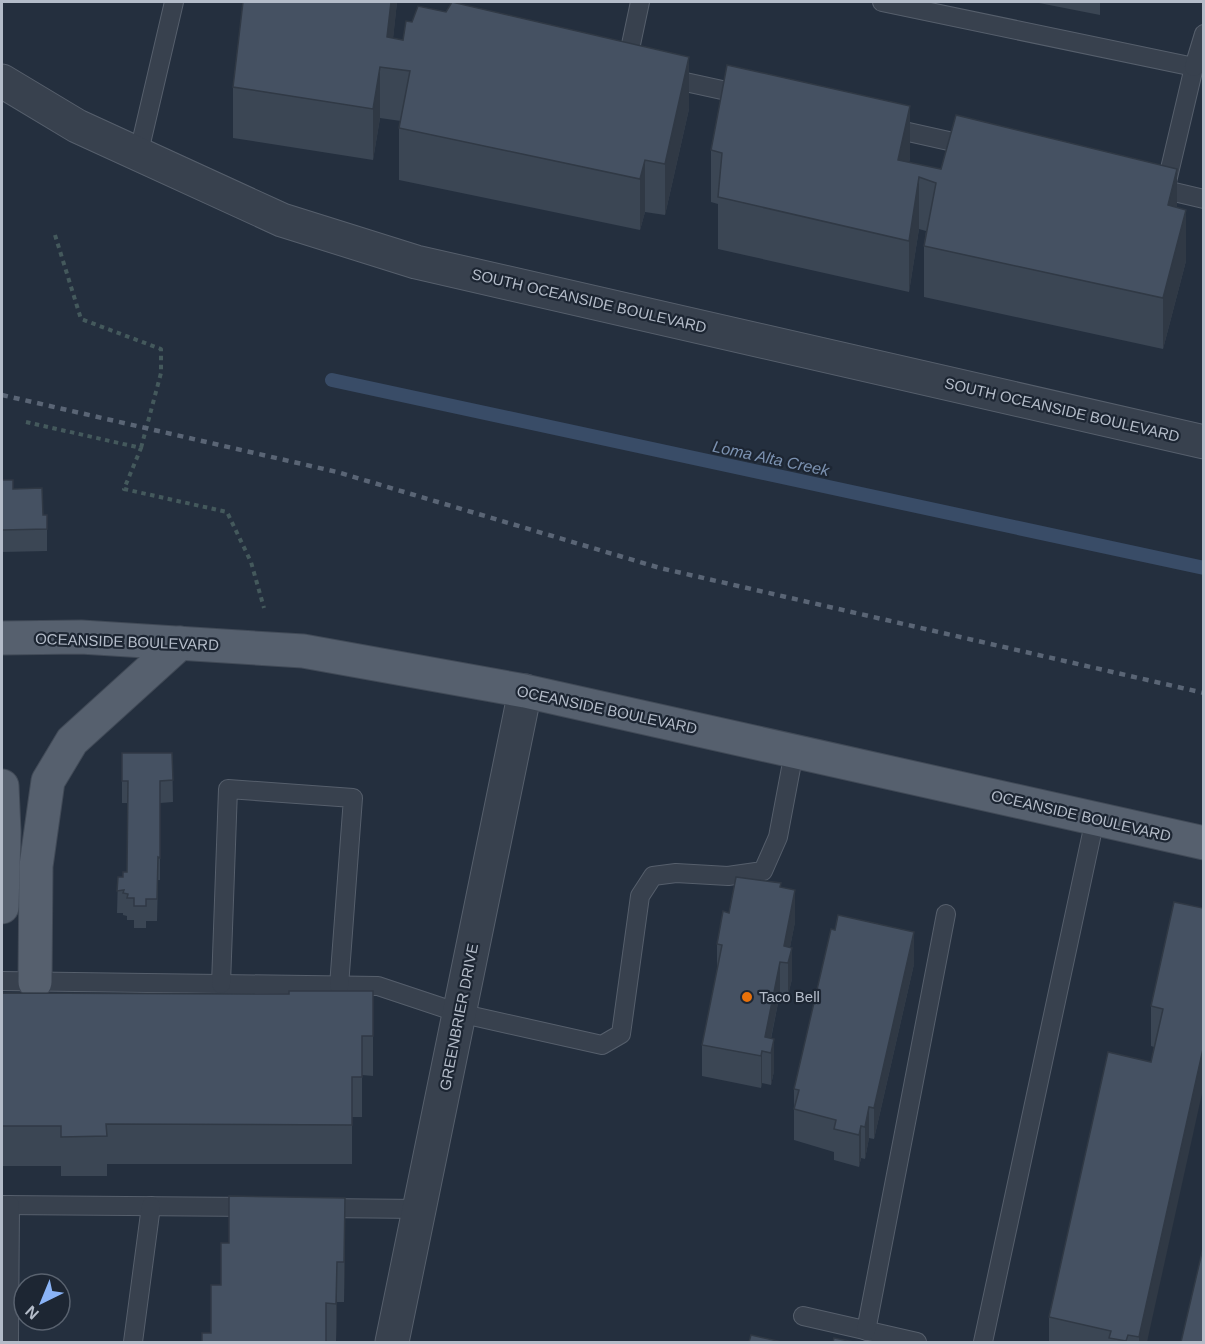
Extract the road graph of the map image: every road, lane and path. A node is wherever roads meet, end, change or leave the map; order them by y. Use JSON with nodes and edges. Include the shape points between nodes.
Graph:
{"nodes":[{"id":1,"x":174,"y":2,"type":"edge"},
{"id":2,"x":640,"y":2,"type":"edge"},
{"id":3,"x":882,"y":2,"type":"edge"},
{"id":4,"x":1203,"y":34,"type":"edge"},
{"id":5,"x":1194,"y":67,"type":"junction"},
{"id":6,"x":2,"y":81,"type":"edge"},
{"id":7,"x":764,"y":99,"type":"edge"},
{"id":8,"x":867,"y":123,"type":"edge"},
{"id":9,"x":993,"y":151,"type":"edge"},
{"id":10,"x":138,"y":156,"type":"junction"},
{"id":11,"x":1131,"y":182,"type":"edge"},
{"id":12,"x":1165,"y":190,"type":"junction"},
{"id":13,"x":1203,"y":199,"type":"edge"},
{"id":14,"x":55,"y":235,"type":"dead end"},
{"id":15,"x":26,"y":422,"type":"dead end"},
{"id":16,"x":1203,"y":442,"type":"edge"},
{"id":17,"x":141,"y":448,"type":"junction"},
{"id":18,"x":2,"y":638,"type":"edge"},
{"id":19,"x":180,"y":643,"type":"junction"},
{"id":20,"x":276,"y":649,"type":"junction"},
{"id":21,"x":525,"y":692,"type":"junction"},
{"id":22,"x":794,"y":752,"type":"junction"},
{"id":23,"x":2,"y":786,"type":"edge"},
{"id":24,"x":1095,"y":819,"type":"junction"},
{"id":25,"x":1203,"y":843,"type":"edge"},
{"id":26,"x":2,"y":907,"type":"edge"},
{"id":27,"x":946,"y":914,"type":"dead end"},
{"id":28,"x":2,"y":981,"type":"edge"},
{"id":29,"x":35,"y":982,"type":"junction"},
{"id":30,"x":221,"y":984,"type":"junction"},
{"id":31,"x":339,"y":986,"type":"junction"},
{"id":32,"x":459,"y":1013,"type":"junction"},
{"id":33,"x":6,"y":1205,"type":"edge"},
{"id":34,"x":151,"y":1206,"type":"junction"},
{"id":35,"x":268,"y":1208,"type":"edge"},
{"id":36,"x":303,"y":1208,"type":"edge"},
{"id":37,"x":420,"y":1209,"type":"junction"},
{"id":38,"x":802,"y":1316,"type":"dead end"},
{"id":39,"x":866,"y":1331,"type":"junction"},
{"id":40,"x":9,"y":1342,"type":"edge"},
{"id":41,"x":133,"y":1342,"type":"edge"},
{"id":42,"x":392,"y":1342,"type":"edge"},
{"id":43,"x":916,"y":1342,"type":"edge"},
{"id":44,"x":983,"y":1342,"type":"edge"}],
"edges":[{"from":1,"to":10,"type":"lane"},
{"from":2,"to":7,"type":"lane","via":[[626,68]]},
{"from":3,"to":5,"type":"lane"},
{"from":4,"to":5,"type":"lane"},
{"from":5,"to":12,"type":"lane"},
{"from":6,"to":10,"type":"street","name":"SOUTH OCEANSIDE BOULEVARD","via":[[77,126]]},
{"from":8,"to":9,"type":"lane"},
{"from":10,"to":16,"type":"street","name":"SOUTH OCEANSIDE BOULEVARD","via":[[282,220],[416,262]]},
{"from":11,"to":12,"type":"lane"},
{"from":12,"to":13,"type":"lane"},
{"from":14,"to":17,"type":"path","via":[[81,319],[161,350],[161,373]]},
{"from":15,"to":17,"type":"path"},
{"from":17,"to":20,"type":"path","via":[[124,489],[227,512],[251,562]]},
{"from":18,"to":19,"type":"main road","name":"OCEANSIDE BOULEVARD"},
{"from":19,"to":20,"type":"main road","name":"OCEANSIDE BOULEVARD"},
{"from":19,"to":29,"type":"main road","via":[[72,741],[48,781],[36,866]]},
{"from":20,"to":21,"type":"main road","name":"OCEANSIDE BOULEVARD"},
{"from":21,"to":22,"type":"main road","name":"OCEANSIDE BOULEVARD"},
{"from":21,"to":32,"type":"street","name":"GREENBRIER DRIVE"},
{"from":22,"to":24,"type":"main road","name":"OCEANSIDE BOULEVARD"},
{"from":22,"to":32,"type":"lane","via":[[778,837],[763,871],[728,876],[653,876],[640,896],[621,1034],[602,1045]]},
{"from":23,"to":26,"type":"main road"},
{"from":24,"to":25,"type":"main road","name":"OCEANSIDE BOULEVARD"},
{"from":24,"to":44,"type":"lane"},
{"from":27,"to":39,"type":"lane"},
{"from":28,"to":29,"type":"lane"},
{"from":29,"to":30,"type":"lane"},
{"from":30,"to":31,"type":"lane"},
{"from":30,"to":31,"type":"lane","via":[[228,789],[353,798]]},
{"from":31,"to":32,"type":"lane","via":[[378,986]]},
{"from":32,"to":37,"type":"street","name":"GREENBRIER DRIVE"},
{"from":33,"to":34,"type":"lane"},
{"from":33,"to":40,"type":"lane"},
{"from":34,"to":35,"type":"lane"},
{"from":34,"to":41,"type":"lane"},
{"from":36,"to":37,"type":"lane"},
{"from":37,"to":42,"type":"street","name":"GREENBRIER DRIVE"},
{"from":38,"to":39,"type":"lane"},
{"from":39,"to":43,"type":"lane"}]}
